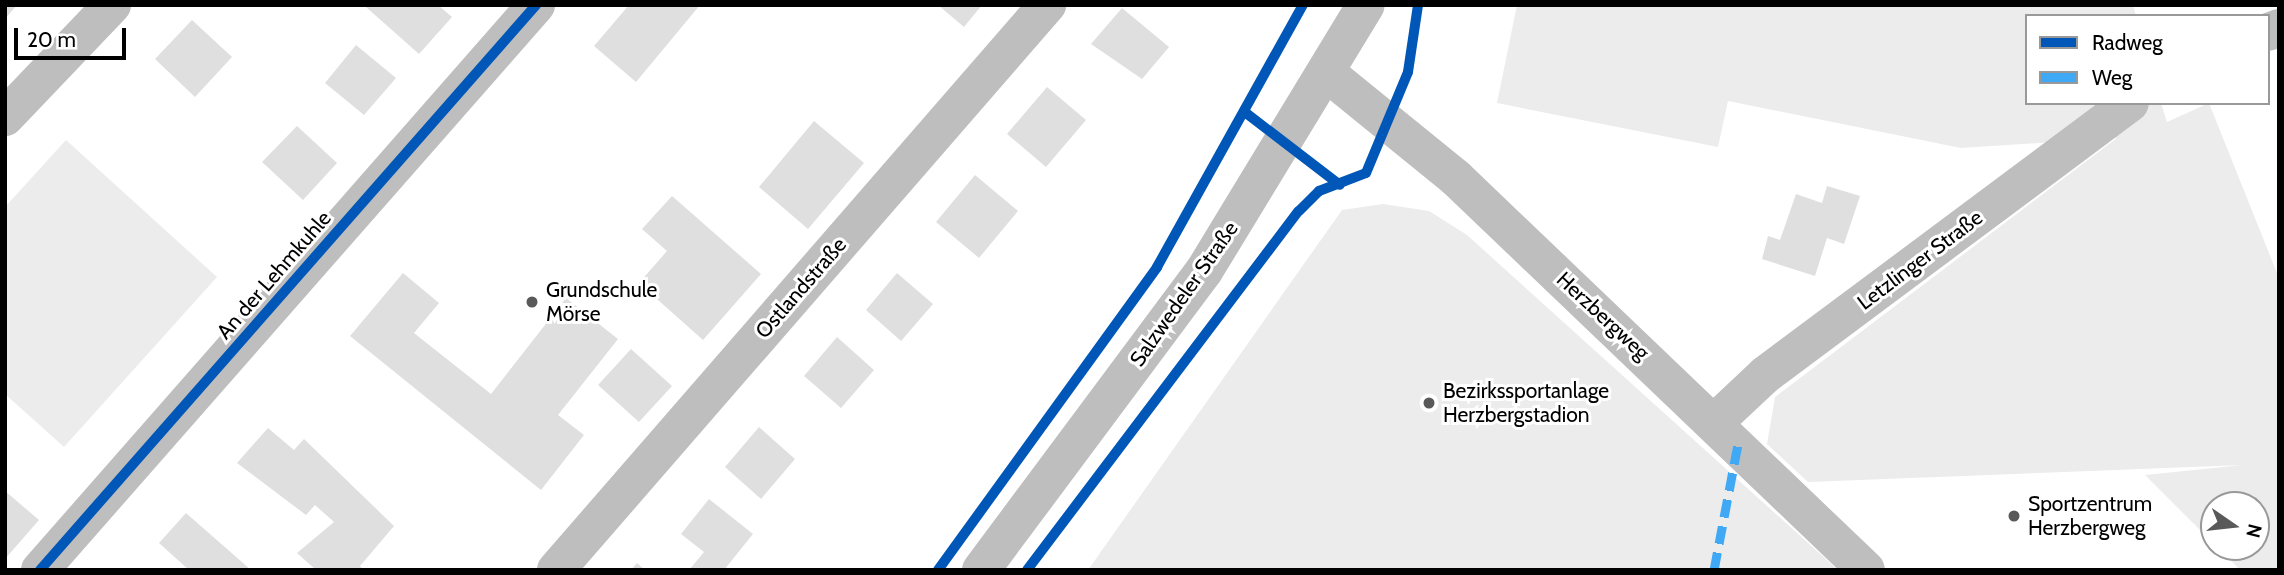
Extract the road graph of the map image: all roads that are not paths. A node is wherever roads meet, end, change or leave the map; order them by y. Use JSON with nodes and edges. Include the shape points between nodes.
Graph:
{"nodes":[{"id":1,"x":112,"y":5,"type":"edge"},
{"id":2,"x":536,"y":5,"type":"edge"},
{"id":3,"x":1047,"y":5,"type":"edge"},
{"id":4,"x":1366,"y":5,"type":"edge"},
{"id":5,"x":1328,"y":74,"type":"junction"},
{"id":6,"x":2127,"y":105,"type":"edge"},
{"id":7,"x":5,"y":117,"type":"edge"},
{"id":8,"x":1715,"y":422,"type":"junction"},
{"id":9,"x":40,"y":570,"type":"edge"},
{"id":10,"x":556,"y":570,"type":"edge"},
{"id":11,"x":981,"y":570,"type":"edge"},
{"id":12,"x":1866,"y":570,"type":"edge"}],
"edges":[{"from":1,"to":7,"type":"street"},
{"from":2,"to":9,"type":"street","name":"An der Lehmkuhle"},
{"from":3,"to":10,"type":"street","name":"Ostlandstraße"},
{"from":4,"to":5,"type":"street","name":"Salzwedeler Straße"},
{"from":5,"to":8,"type":"street","name":"Herzbergweg","via":[[1457,178]]},
{"from":5,"to":11,"type":"street","name":"Salzwedeler Straße","via":[[1204,271]]},
{"from":6,"to":8,"type":"street","name":"Letzlinger Straße","via":[[1765,375]]},
{"from":8,"to":12,"type":"street","name":"Herzbergweg"}]}
